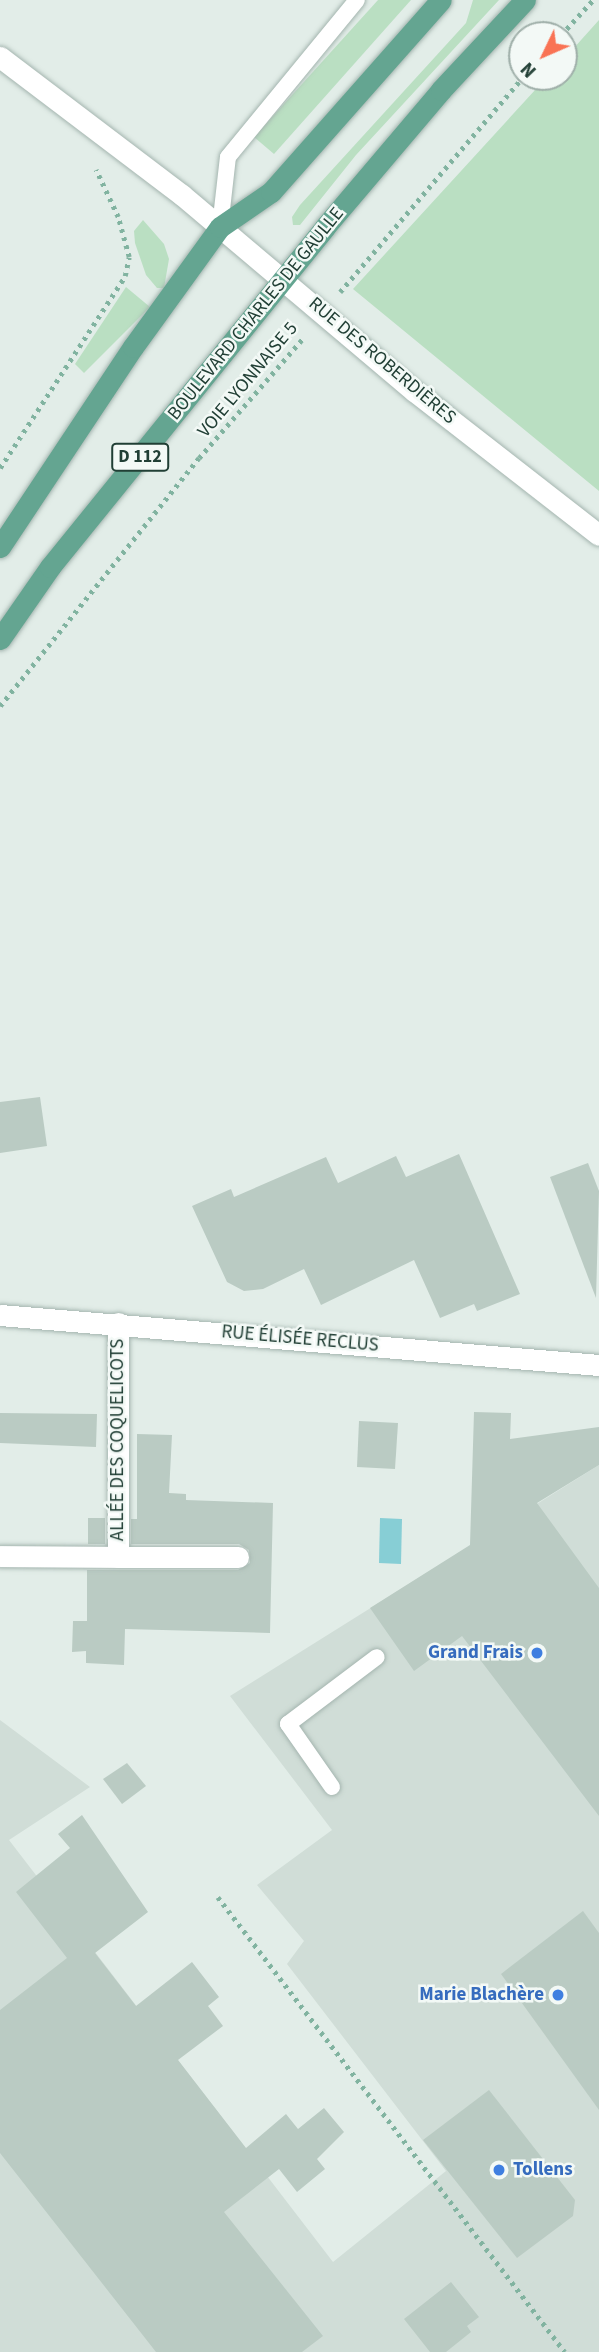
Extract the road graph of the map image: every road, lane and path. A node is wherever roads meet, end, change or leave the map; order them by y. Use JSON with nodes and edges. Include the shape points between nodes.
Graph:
{"nodes":[{"id":1,"x":357,"y":0,"type":"edge"},
{"id":2,"x":441,"y":0,"type":"edge"},
{"id":3,"x":525,"y":0,"type":"edge"},
{"id":4,"x":593,"y":0,"type":"edge"},
{"id":5,"x":574,"y":21,"type":"edge"},
{"id":6,"x":0,"y":57,"type":"edge"},
{"id":7,"x":511,"y":91,"type":"edge"},
{"id":8,"x":90,"y":157,"type":"dead end"},
{"id":9,"x":220,"y":227,"type":"junction"},
{"id":10,"x":286,"y":279,"type":"junction"},
{"id":11,"x":324,"y":312,"type":"junction"},
{"id":12,"x":0,"y":468,"type":"edge"},
{"id":13,"x":599,"y":535,"type":"edge"},
{"id":14,"x":0,"y":547,"type":"edge"},
{"id":15,"x":0,"y":639,"type":"edge"},
{"id":16,"x":0,"y":706,"type":"edge"},
{"id":17,"x":0,"y":1315,"type":"edge"},
{"id":18,"x":118,"y":1323,"type":"junction"},
{"id":19,"x":599,"y":1365,"type":"edge"},
{"id":20,"x":0,"y":1556,"type":"edge"},
{"id":21,"x":118,"y":1557,"type":"junction"},
{"id":22,"x":238,"y":1557,"type":"dead end"},
{"id":23,"x":377,"y":1657,"type":"dead end"},
{"id":24,"x":332,"y":1787,"type":"dead end"},
{"id":25,"x":218,"y":1897,"type":"dead end"},
{"id":26,"x":565,"y":2352,"type":"edge"}],
"edges":[{"from":1,"to":9,"type":"lane","via":[[228,157]]},
{"from":2,"to":9,"type":"main road","via":[[271,192]]},
{"from":3,"to":10,"type":"main road","name":"BOULEVARD CHARLES DE GAULLE","number":"D 112","via":[[441,90]]},
{"from":4,"to":5,"type":"path"},
{"from":6,"to":9,"type":"street","name":"RUE DES ROBERDIÈRES"},
{"from":7,"to":11,"type":"path","name":"VOIE LYONNAISE 5"},
{"from":8,"to":12,"type":"path","via":[[118,217],[129,257],[125,276]]},
{"from":9,"to":10,"type":"street","name":"RUE DES ROBERDIÈRES"},
{"from":9,"to":14,"type":"main road","via":[[133,347]]},
{"from":10,"to":11,"type":"street","name":"RUE DES ROBERDIÈRES"},
{"from":10,"to":15,"type":"main road","name":"BOULEVARD CHARLES DE GAULLE","number":"D 112","via":[[50,567]]},
{"from":11,"to":13,"type":"street","name":"RUE DES ROBERDIÈRES","via":[[414,391]]},
{"from":11,"to":16,"type":"path","name":"VOIE LYONNAISE 5","via":[[199,458]]},
{"from":17,"to":18,"type":"street","name":"RUE ÉLISÉE RECLUS"},
{"from":18,"to":19,"type":"street","name":"RUE ÉLISÉE RECLUS"},
{"from":18,"to":21,"type":"street","name":"ALLÉE DES COQUELICOTS"},
{"from":20,"to":21,"type":"street","name":"ALLÉE DES COQUELICOTS"},
{"from":21,"to":22,"type":"street","name":"ALLÉE DES COQUELICOTS"},
{"from":23,"to":24,"type":"lane","via":[[288,1724]]},
{"from":25,"to":26,"type":"path"}]}
